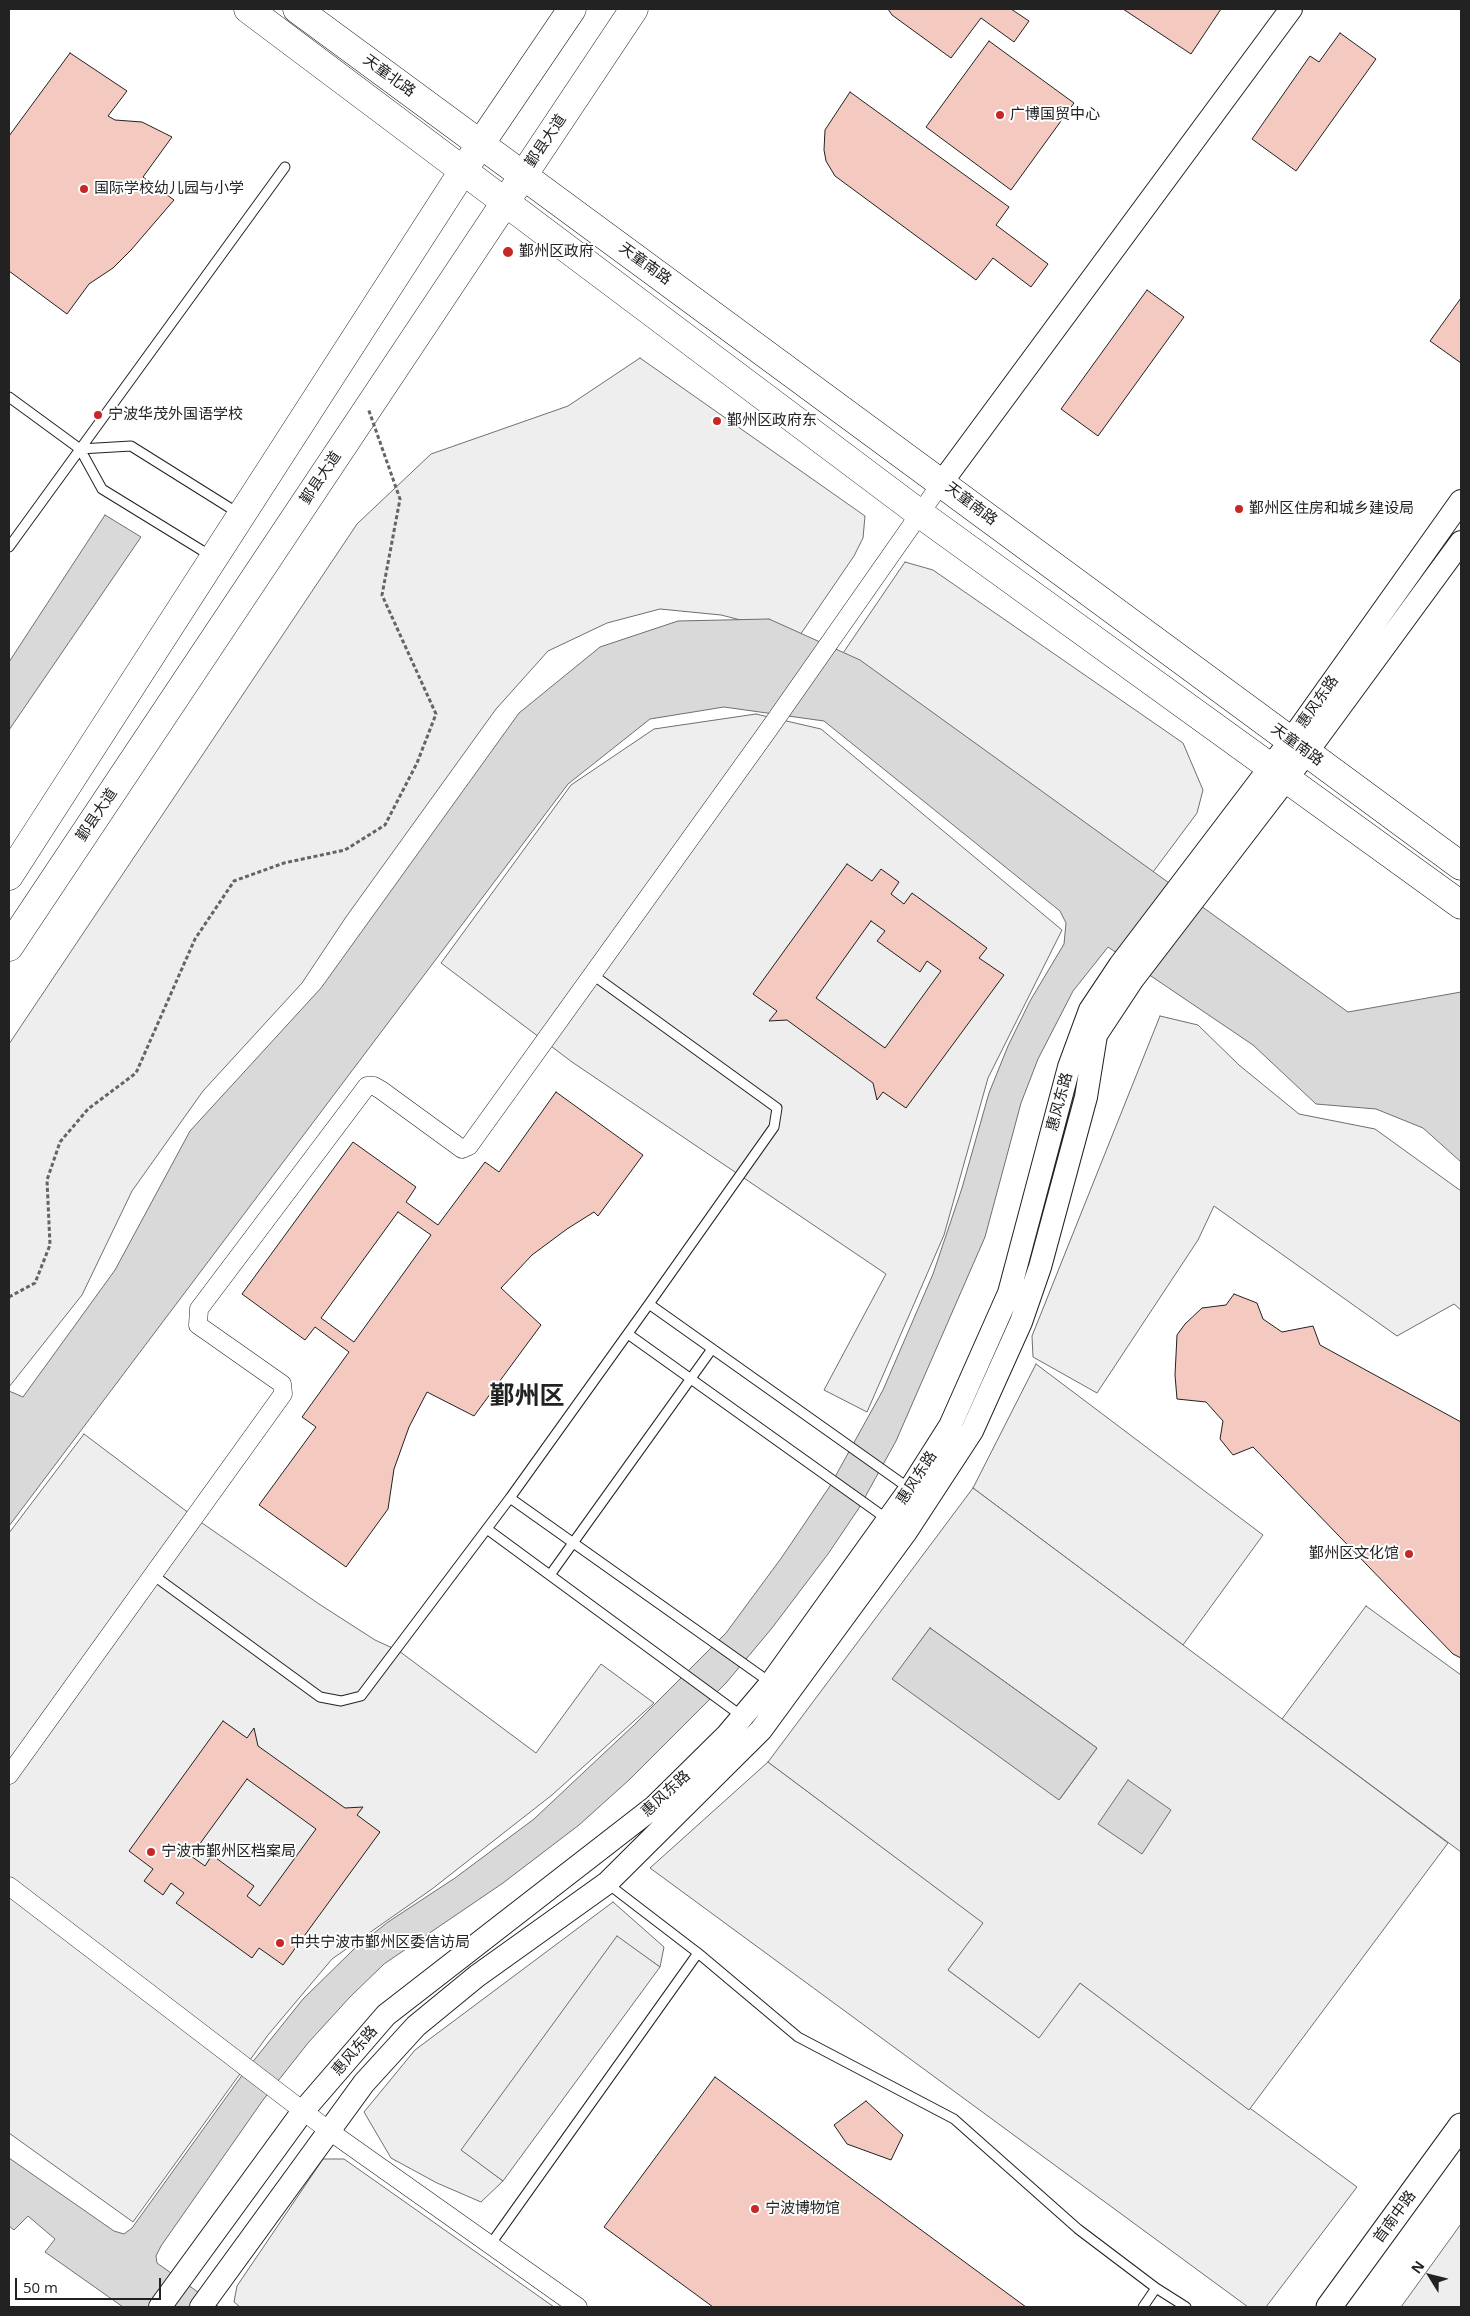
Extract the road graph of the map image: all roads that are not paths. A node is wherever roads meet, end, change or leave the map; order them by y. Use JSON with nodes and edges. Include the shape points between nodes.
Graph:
{"nodes":[{"id":1,"x":248,"y":9,"type":"edge"},
{"id":2,"x":297,"y":9,"type":"edge"},
{"id":3,"x":572,"y":9,"type":"edge"},
{"id":4,"x":634,"y":9,"type":"edge"},
{"id":5,"x":1292,"y":9,"type":"edge"},
{"id":6,"x":481,"y":143,"type":"junction"},
{"id":7,"x":285,"y":167,"type":"dead end"},
{"id":8,"x":464,"y":170,"type":"junction"},
{"id":9,"x":523,"y":174,"type":"junction"},
{"id":10,"x":506,"y":201,"type":"junction"},
{"id":11,"x":9,"y":397,"type":"edge"},
{"id":12,"x":80,"y":449,"type":"junction"},
{"id":13,"x":942,"y":482,"type":"junction"},
{"id":14,"x":1461,"y":501,"type":"edge"},
{"id":15,"x":919,"y":513,"type":"junction"},
{"id":16,"x":242,"y":515,"type":"junction"},
{"id":17,"x":1461,"y":542,"type":"edge"},
{"id":18,"x":9,"y":547,"type":"edge"},
{"id":19,"x":214,"y":558,"type":"junction"},
{"id":20,"x":1299,"y":746,"type":"junction"},
{"id":21,"x":1279,"y":773,"type":"junction"},
{"id":22,"x":1461,"y":866,"type":"edge"},
{"id":23,"x":9,"y":876,"type":"edge"},
{"id":24,"x":1461,"y":905,"type":"edge"},
{"id":25,"x":9,"y":947,"type":"edge"},
{"id":26,"x":593,"y":975,"type":"junction"},
{"id":27,"x":649,"y":1304,"type":"junction"},
{"id":28,"x":628,"y":1334,"type":"junction"},
{"id":29,"x":712,"y":1349,"type":"junction"},
{"id":30,"x":691,"y":1378,"type":"junction"},
{"id":31,"x":919,"y":1495,"type":"junction"},
{"id":32,"x":510,"y":1498,"type":"junction"},
{"id":33,"x":897,"y":1526,"type":"junction"},
{"id":34,"x":487,"y":1529,"type":"junction"},
{"id":35,"x":574,"y":1543,"type":"junction"},
{"id":36,"x":153,"y":1575,"type":"junction"},
{"id":37,"x":550,"y":1575,"type":"junction"},
{"id":38,"x":779,"y":1689,"type":"junction"},
{"id":39,"x":752,"y":1724,"type":"junction"},
{"id":40,"x":9,"y":1775,"type":"edge"},
{"id":41,"x":608,"y":1883,"type":"junction"},
{"id":42,"x":9,"y":1886,"type":"edge"},
{"id":43,"x":698,"y":1954,"type":"junction"},
{"id":44,"x":303,"y":2111,"type":"junction"},
{"id":45,"x":1461,"y":2126,"type":"edge"},
{"id":46,"x":328,"y":2130,"type":"junction"},
{"id":47,"x":490,"y":2245,"type":"junction"},
{"id":48,"x":1156,"y":2288,"type":"junction"},
{"id":49,"x":160,"y":2307,"type":"edge"},
{"id":50,"x":201,"y":2307,"type":"edge"},
{"id":51,"x":578,"y":2307,"type":"edge"},
{"id":52,"x":1143,"y":2307,"type":"edge"},
{"id":53,"x":1186,"y":2307,"type":"edge"},
{"id":54,"x":1329,"y":2307,"type":"edge"}],
"edges":[{"from":1,"to":8,"type":"main road"},
{"from":2,"to":6,"type":"main road","name":"天童北路"},
{"from":3,"to":6,"type":"main road"},
{"from":4,"to":9,"type":"main road","name":"鄞县大道"},
{"from":5,"to":13,"type":"street"},
{"from":6,"to":8,"type":"main road"},
{"from":6,"to":9,"type":"main road","name":"天童南路"},
{"from":7,"to":12,"type":"lane"},
{"from":8,"to":10,"type":"main road"},
{"from":8,"to":16,"type":"main road"},
{"from":9,"to":10,"type":"main road","name":"鄞县大道"},
{"from":9,"to":13,"type":"main road","name":"天童南路"},
{"from":10,"to":15,"type":"main road"},
{"from":10,"to":25,"type":"main road","name":"鄞县大道"},
{"from":11,"to":12,"type":"lane"},
{"from":12,"to":16,"type":"lane","via":[[132,447]]},
{"from":12,"to":18,"type":"lane"},
{"from":12,"to":19,"type":"lane","via":[[103,490]]},
{"from":13,"to":15,"type":"street"},
{"from":13,"to":20,"type":"main road","name":"天童南路"},
{"from":14,"to":20,"type":"street","name":"惠风东路"},
{"from":15,"to":21,"type":"main road"},
{"from":15,"to":26,"type":"street"},
{"from":16,"to":19,"type":"main road"},
{"from":17,"to":20,"type":"street","name":"惠风东路"},
{"from":19,"to":23,"type":"main road"},
{"from":20,"to":21,"type":"street","name":"惠风东路"},
{"from":20,"to":22,"type":"main road","name":"天童南路"},
{"from":21,"to":24,"type":"main road"},
{"from":21,"to":31,"type":"street","name":"惠风东路","via":[[1127,972],[1090,1010],[1069,1067],[1010,1293]]},
{"from":26,"to":27,"type":"lane","via":[[777,1108],[774,1127]]},
{"from":26,"to":36,"type":"street","via":[[469,1146],[462,1149],[381,1090],[366,1086],[199,1309],[198,1324],[282,1384],[283,1394]]},
{"from":27,"to":28,"type":"lane"},
{"from":27,"to":29,"type":"lane"},
{"from":28,"to":30,"type":"lane"},
{"from":28,"to":32,"type":"lane"},
{"from":29,"to":30,"type":"lane"},
{"from":29,"to":31,"type":"lane"},
{"from":30,"to":33,"type":"lane"},
{"from":30,"to":35,"type":"lane"},
{"from":31,"to":33,"type":"street","name":"惠风东路"},
{"from":32,"to":34,"type":"lane"},
{"from":32,"to":35,"type":"lane"},
{"from":33,"to":38,"type":"street","name":"惠风东路"},
{"from":34,"to":36,"type":"lane","via":[[361,1696],[341,1701],[320,1697]]},
{"from":34,"to":37,"type":"lane"},
{"from":35,"to":37,"type":"lane"},
{"from":35,"to":38,"type":"lane"},
{"from":36,"to":40,"type":"street"},
{"from":37,"to":39,"type":"lane"},
{"from":38,"to":39,"type":"street","name":"惠风东路"},
{"from":39,"to":41,"type":"street","name":"惠风东路"},
{"from":39,"to":44,"type":"street","name":"惠风东路","via":[[654,1807],[386,2015]]},
{"from":41,"to":43,"type":"lane"},
{"from":41,"to":46,"type":"street","name":"惠风东路","via":[[477,1976],[416,2026],[364,2083]]},
{"from":42,"to":44,"type":"street"},
{"from":43,"to":47,"type":"lane"},
{"from":43,"to":48,"type":"lane","via":[[798,2037],[954,2119],[1078,2229]]},
{"from":44,"to":46,"type":"street"},
{"from":44,"to":49,"type":"street","name":"惠风东路"},
{"from":45,"to":54,"type":"main road","name":"首南中路"},
{"from":46,"to":47,"type":"street"},
{"from":46,"to":50,"type":"street","name":"惠风东路"},
{"from":47,"to":51,"type":"street"},
{"from":48,"to":52,"type":"lane"},
{"from":48,"to":53,"type":"lane"}]}
